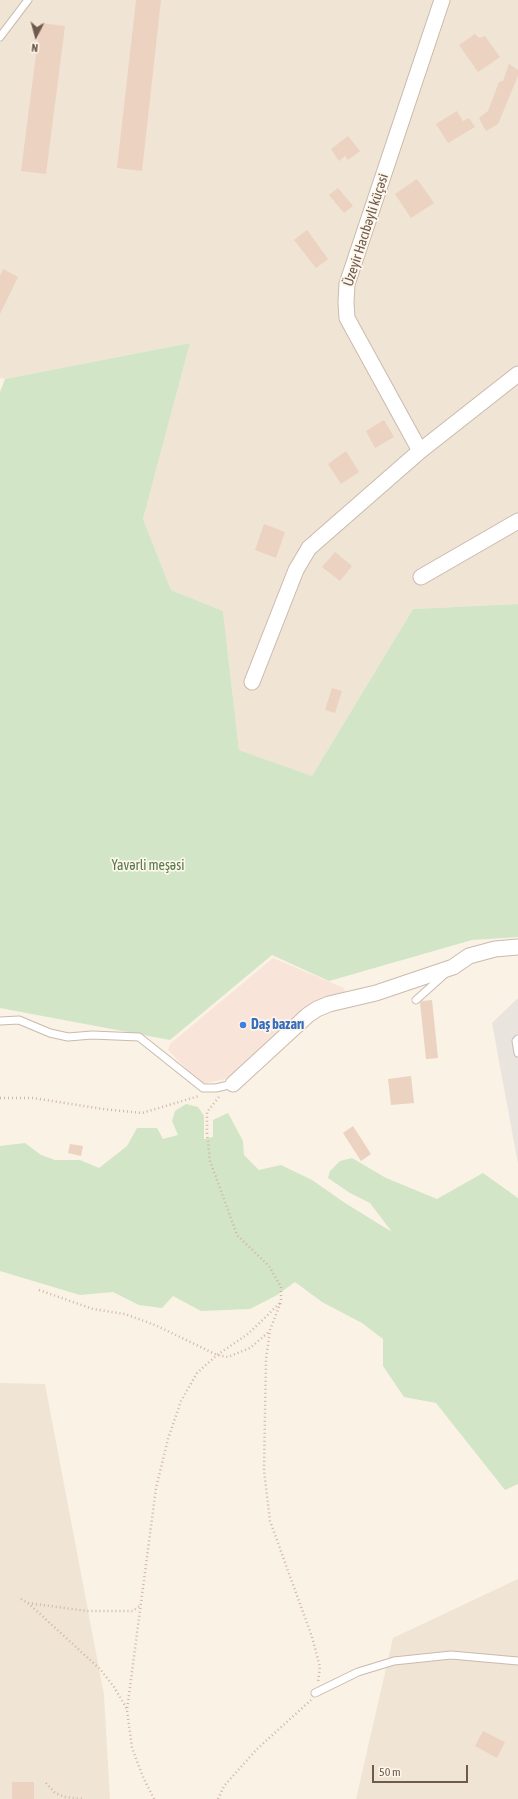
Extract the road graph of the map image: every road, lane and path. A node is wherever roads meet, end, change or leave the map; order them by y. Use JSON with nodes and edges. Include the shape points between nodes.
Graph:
{"nodes":[{"id":1,"x":28,"y":0,"type":"edge"},
{"id":2,"x":442,"y":0,"type":"edge"},
{"id":3,"x":0,"y":37,"type":"edge"},
{"id":4,"x":518,"y":374,"type":"edge"},
{"id":5,"x":420,"y":451,"type":"junction"},
{"id":6,"x":518,"y":521,"type":"edge"},
{"id":7,"x":421,"y":577,"type":"dead end"},
{"id":8,"x":252,"y":682,"type":"dead end"},
{"id":9,"x":518,"y":947,"type":"edge"},
{"id":10,"x":453,"y":967,"type":"junction"},
{"id":11,"x":416,"y":1000,"type":"dead end"},
{"id":12,"x":0,"y":1021,"type":"edge"},
{"id":13,"x":518,"y":1039,"type":"edge"},
{"id":14,"x":518,"y":1052,"type":"edge"},
{"id":15,"x":233,"y":1084,"type":"junction"},
{"id":16,"x":206,"y":1094,"type":"dead end"},
{"id":17,"x":0,"y":1098,"type":"edge"},
{"id":18,"x":39,"y":1290,"type":"dead end"},
{"id":19,"x":281,"y":1302,"type":"junction"},
{"id":20,"x":270,"y":1330,"type":"junction"},
{"id":21,"x":218,"y":1355,"type":"junction"},
{"id":22,"x":21,"y":1599,"type":"dead end"},
{"id":23,"x":28,"y":1603,"type":"junction"},
{"id":24,"x":141,"y":1605,"type":"junction"},
{"id":25,"x":518,"y":1661,"type":"edge"},
{"id":26,"x":315,"y":1693,"type":"junction"},
{"id":27,"x":127,"y":1710,"type":"junction"},
{"id":28,"x":46,"y":1783,"type":"dead end"},
{"id":29,"x":82,"y":1799,"type":"edge"},
{"id":30,"x":154,"y":1799,"type":"edge"},
{"id":31,"x":218,"y":1799,"type":"edge"}],
"edges":[{"from":1,"to":3,"type":"lane"},
{"from":2,"to":5,"type":"street","name":"Üzeyir Hacıbəyli küçəsi","via":[[347,284],[346,302],[347,318]]},
{"from":4,"to":5,"type":"street"},
{"from":5,"to":8,"type":"street","via":[[309,548],[296,570]]},
{"from":6,"to":7,"type":"street"},
{"from":9,"to":10,"type":"street","via":[[495,949],[469,956]]},
{"from":10,"to":11,"type":"lane"},
{"from":10,"to":15,"type":"street","via":[[376,993],[317,1009]]},
{"from":12,"to":15,"type":"lane","via":[[20,1020],[50,1033],[68,1037],[140,1037],[203,1088]]},
{"from":13,"to":14,"type":"lane"},
{"from":15,"to":19,"type":"path","via":[[215,1100],[207,1112],[210,1161],[237,1235],[269,1266],[281,1287]]},
{"from":16,"to":17,"type":"path","via":[[142,1113],[33,1098]]},
{"from":18,"to":21,"type":"path","via":[[93,1309],[125,1314],[155,1325]]},
{"from":19,"to":20,"type":"path"},
{"from":19,"to":21,"type":"path","via":[[248,1334]]},
{"from":20,"to":21,"type":"path","via":[[250,1348],[228,1357]]},
{"from":20,"to":26,"type":"path","via":[[266,1359],[264,1470],[270,1521],[312,1637],[320,1667]]},
{"from":21,"to":24,"type":"path","via":[[197,1373],[186,1390],[168,1439],[156,1488]]},
{"from":22,"to":23,"type":"path"},
{"from":23,"to":24,"type":"path","via":[[87,1612],[133,1611]]},
{"from":23,"to":27,"type":"path","via":[[100,1669]]},
{"from":24,"to":27,"type":"path"},
{"from":25,"to":26,"type":"lane","via":[[451,1655],[394,1661],[358,1672]]},
{"from":26,"to":31,"type":"path","via":[[310,1701],[256,1750],[224,1786]]},
{"from":27,"to":30,"type":"path","via":[[132,1748]]},
{"from":28,"to":29,"type":"path","via":[[54,1793]]}]}
